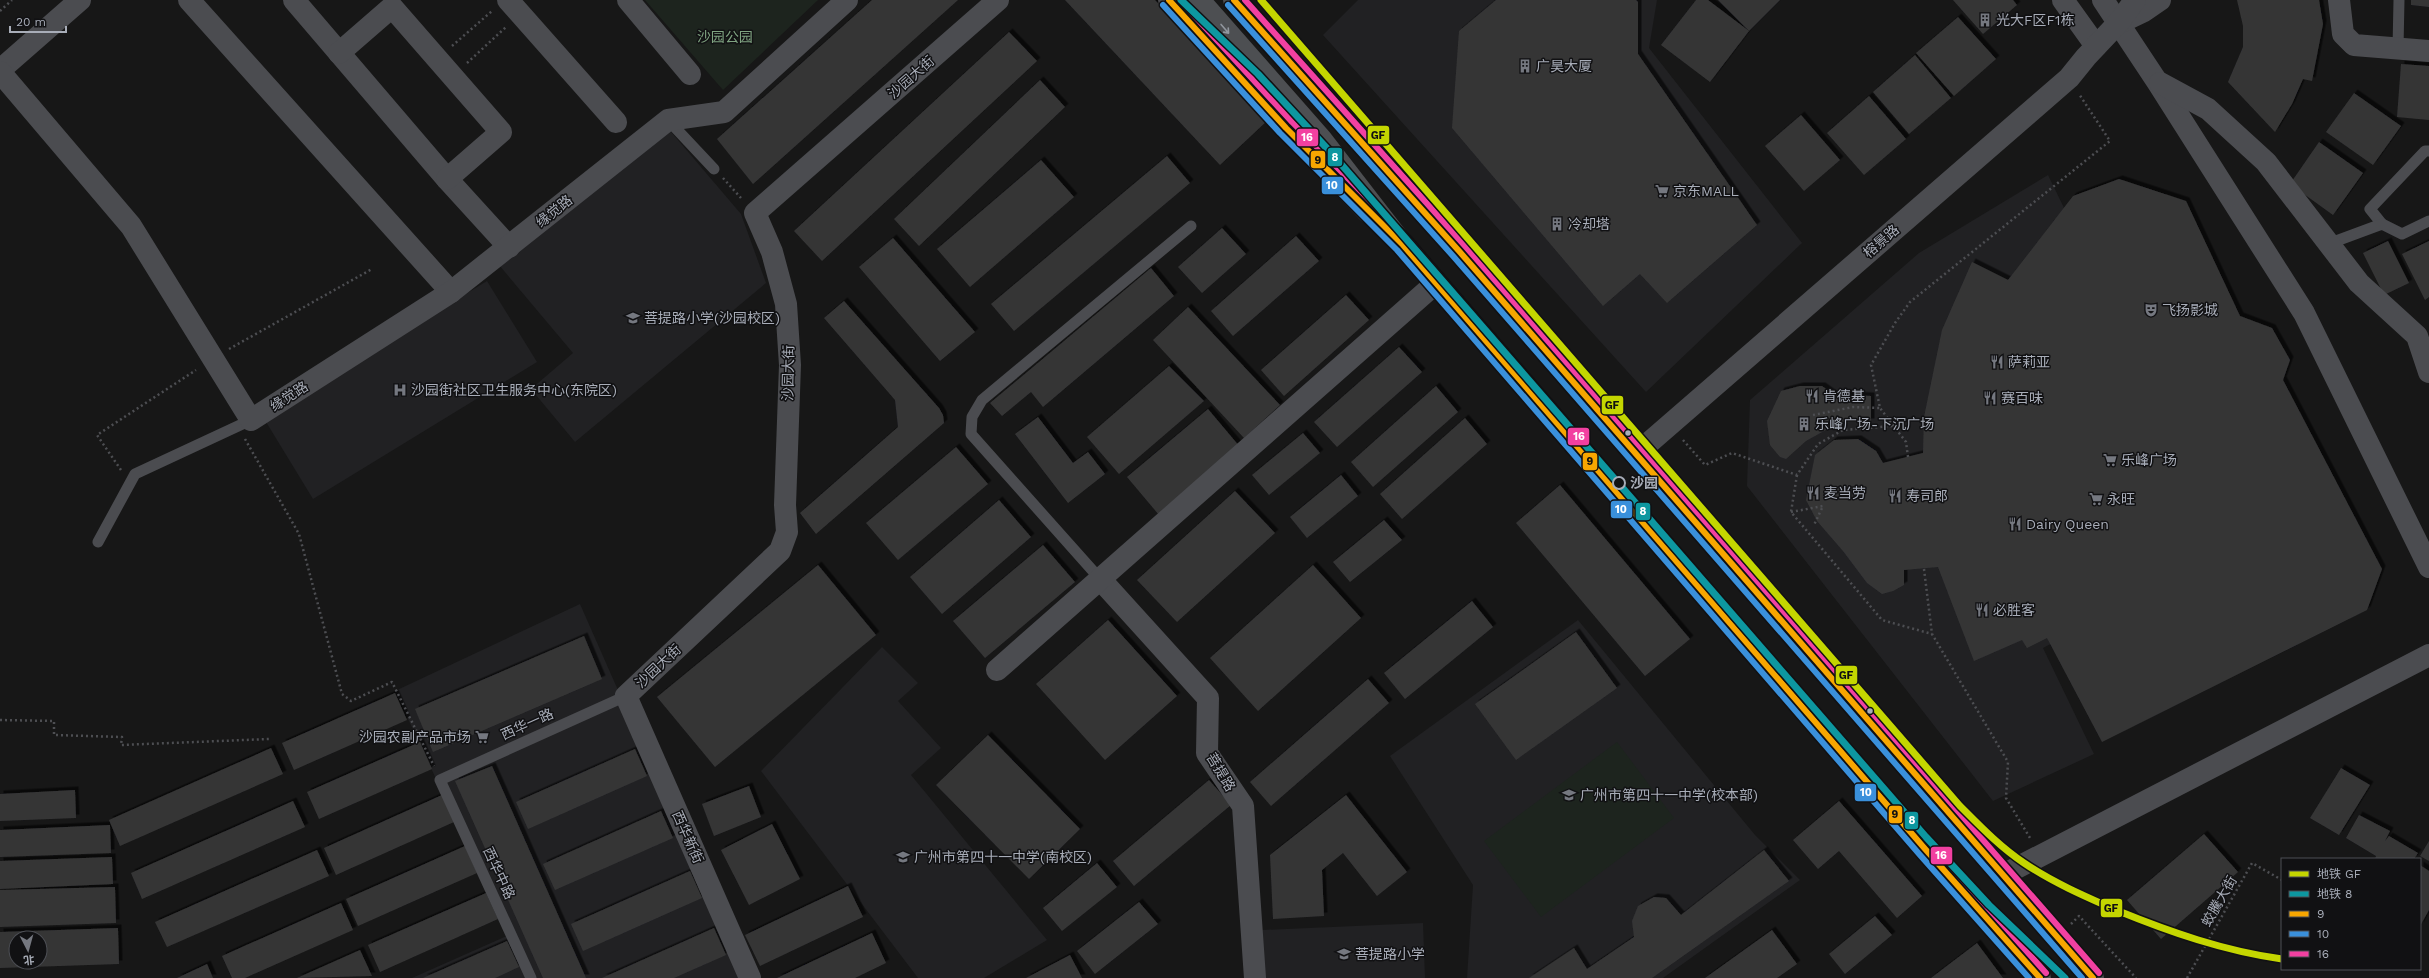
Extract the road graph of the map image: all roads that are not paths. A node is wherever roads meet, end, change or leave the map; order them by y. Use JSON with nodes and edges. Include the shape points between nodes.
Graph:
{"nodes":[{"id":1,"x":80,"y":0,"type":"edge"},
{"id":2,"x":189,"y":0,"type":"edge"},
{"id":3,"x":628,"y":0,"type":"edge"},
{"id":4,"x":847,"y":0,"type":"edge"},
{"id":5,"x":998,"y":0,"type":"edge"},
{"id":6,"x":1169,"y":0,"type":"edge"},
{"id":7,"x":1199,"y":0,"type":"edge"},
{"id":8,"x":1234,"y":0,"type":"edge"},
{"id":9,"x":2063,"y":0,"type":"edge"},
{"id":10,"x":2103,"y":0,"type":"edge"},
{"id":11,"x":2135,"y":0,"type":"edge"},
{"id":12,"x":2160,"y":0,"type":"edge"},
{"id":13,"x":2340,"y":0,"type":"edge"},
{"id":14,"x":2399,"y":0,"type":"edge"},
{"id":15,"x":299,"y":2,"type":"edge"},
{"id":16,"x":507,"y":8,"type":"edge"},
{"id":17,"x":2119,"y":22,"type":"junction"},
{"id":18,"x":2096,"y":46,"type":"junction"},
{"id":19,"x":2398,"y":48,"type":"junction"},
{"id":20,"x":2429,"y":51,"type":"edge"},
{"id":21,"x":339,"y":53,"type":"junction"},
{"id":22,"x":0,"y":71,"type":"edge"},
{"id":23,"x":690,"y":74,"type":"dead end"},
{"id":24,"x":2158,"y":82,"type":"junction"},
{"id":25,"x":668,"y":120,"type":"junction"},
{"id":26,"x":616,"y":122,"type":"dead end"},
{"id":27,"x":2429,"y":152,"type":"edge"},
{"id":28,"x":714,"y":169,"type":"road end"},
{"id":29,"x":447,"y":179,"type":"junction"},
{"id":30,"x":2429,"y":221,"type":"edge"},
{"id":31,"x":2382,"y":224,"type":"junction"},
{"id":32,"x":1191,"y":226,"type":"dead end"},
{"id":33,"x":2328,"y":244,"type":"junction"},
{"id":34,"x":1403,"y":245,"type":"junction"},
{"id":35,"x":509,"y":247,"type":"junction"},
{"id":36,"x":1436,"y":284,"type":"junction"},
{"id":37,"x":450,"y":292,"type":"junction"},
{"id":38,"x":2423,"y":333,"type":"edge"},
{"id":39,"x":2429,"y":372,"type":"edge"},
{"id":40,"x":245,"y":423,"type":"junction"},
{"id":41,"x":1636,"y":454,"type":"junction"},
{"id":42,"x":98,"y":542,"type":"dead end"},
{"id":43,"x":2429,"y":567,"type":"edge"},
{"id":44,"x":1101,"y":580,"type":"junction"},
{"id":45,"x":2429,"y":655,"type":"edge"},
{"id":46,"x":997,"y":670,"type":"dead end"},
{"id":47,"x":626,"y":696,"type":"junction"},
{"id":48,"x":440,"y":780,"type":"joint"},
{"id":49,"x":2002,"y":876,"type":"junction"},
{"id":50,"x":531,"y":978,"type":"edge"},
{"id":51,"x":750,"y":978,"type":"edge"},
{"id":52,"x":1255,"y":978,"type":"edge"},
{"id":53,"x":2040,"y":978,"type":"edge"},
{"id":54,"x":2093,"y":978,"type":"edge"}],
"edges":[{"from":1,"to":22,"type":"street"},
{"from":2,"to":37,"type":"street"},
{"from":3,"to":23,"type":"street"},
{"from":4,"to":25,"type":"street","via":[[724,112]]},
{"from":5,"to":47,"type":"street","name":"沙园大街","via":[[755,213],[772,252],[786,304],[790,365],[785,497],[787,532],[780,552]]},
{"from":6,"to":34,"type":"main road","via":[[1286,128]]},
{"from":7,"to":34,"type":"main road","one_way":true,"via":[[1321,139]]},
{"from":8,"to":41,"type":"main road","via":[[1459,251]]},
{"from":9,"to":18,"type":"street"},
{"from":10,"to":17,"type":"street"},
{"from":11,"to":17,"type":"street","name":"榕景路"},
{"from":12,"to":17,"type":"street","name":"榕景路"},
{"from":13,"to":19,"type":"street","via":[[2343,34],[2354,45]]},
{"from":14,"to":19,"type":"lane"},
{"from":15,"to":21,"type":"street"},
{"from":16,"to":26,"type":"street"},
{"from":17,"to":18,"type":"street","name":"榕景路"},
{"from":17,"to":24,"type":"street"},
{"from":18,"to":41,"type":"street","name":"榕景路","via":[[2069,78]]},
{"from":19,"to":20,"type":"street"},
{"from":21,"to":29,"type":"street"},
{"from":21,"to":29,"type":"street","via":[[392,7],[501,132]]},
{"from":22,"to":40,"type":"street","via":[[131,226],[213,358]]},
{"from":24,"to":33,"type":"street","via":[[2208,109],[2266,162]]},
{"from":24,"to":43,"type":"street","via":[[2304,313]]},
{"from":25,"to":28,"type":"lane"},
{"from":25,"to":35,"type":"street","name":"缘觉路"},
{"from":27,"to":31,"type":"lane","via":[[2425,151],[2370,209]]},
{"from":29,"to":35,"type":"street"},
{"from":30,"to":31,"type":"lane","via":[[2402,234]]},
{"from":31,"to":33,"type":"lane"},
{"from":32,"to":44,"type":"lane","via":[[982,400],[972,418],[971,434]]},
{"from":33,"to":38,"type":"street","via":[[2359,283]]},
{"from":34,"to":36,"type":"main road"},
{"from":35,"to":37,"type":"street","name":"缘觉路"},
{"from":36,"to":44,"type":"street"},
{"from":36,"to":53,"type":"main road"},
{"from":37,"to":40,"type":"street","name":"缘觉路"},
{"from":38,"to":39,"type":"street"},
{"from":40,"to":42,"type":"lane","via":[[135,474]]},
{"from":41,"to":49,"type":"main road"},
{"from":44,"to":46,"type":"street"},
{"from":44,"to":52,"type":"street","name":"菩提路","via":[[1208,698],[1207,753],[1243,806]]},
{"from":45,"to":49,"type":"street"},
{"from":47,"to":48,"type":"lane","name":"西华一路"},
{"from":47,"to":51,"type":"street","name":"西华新街"},
{"from":48,"to":50,"type":"lane","name":"西华中路"},
{"from":49,"to":54,"type":"main road"}]}
